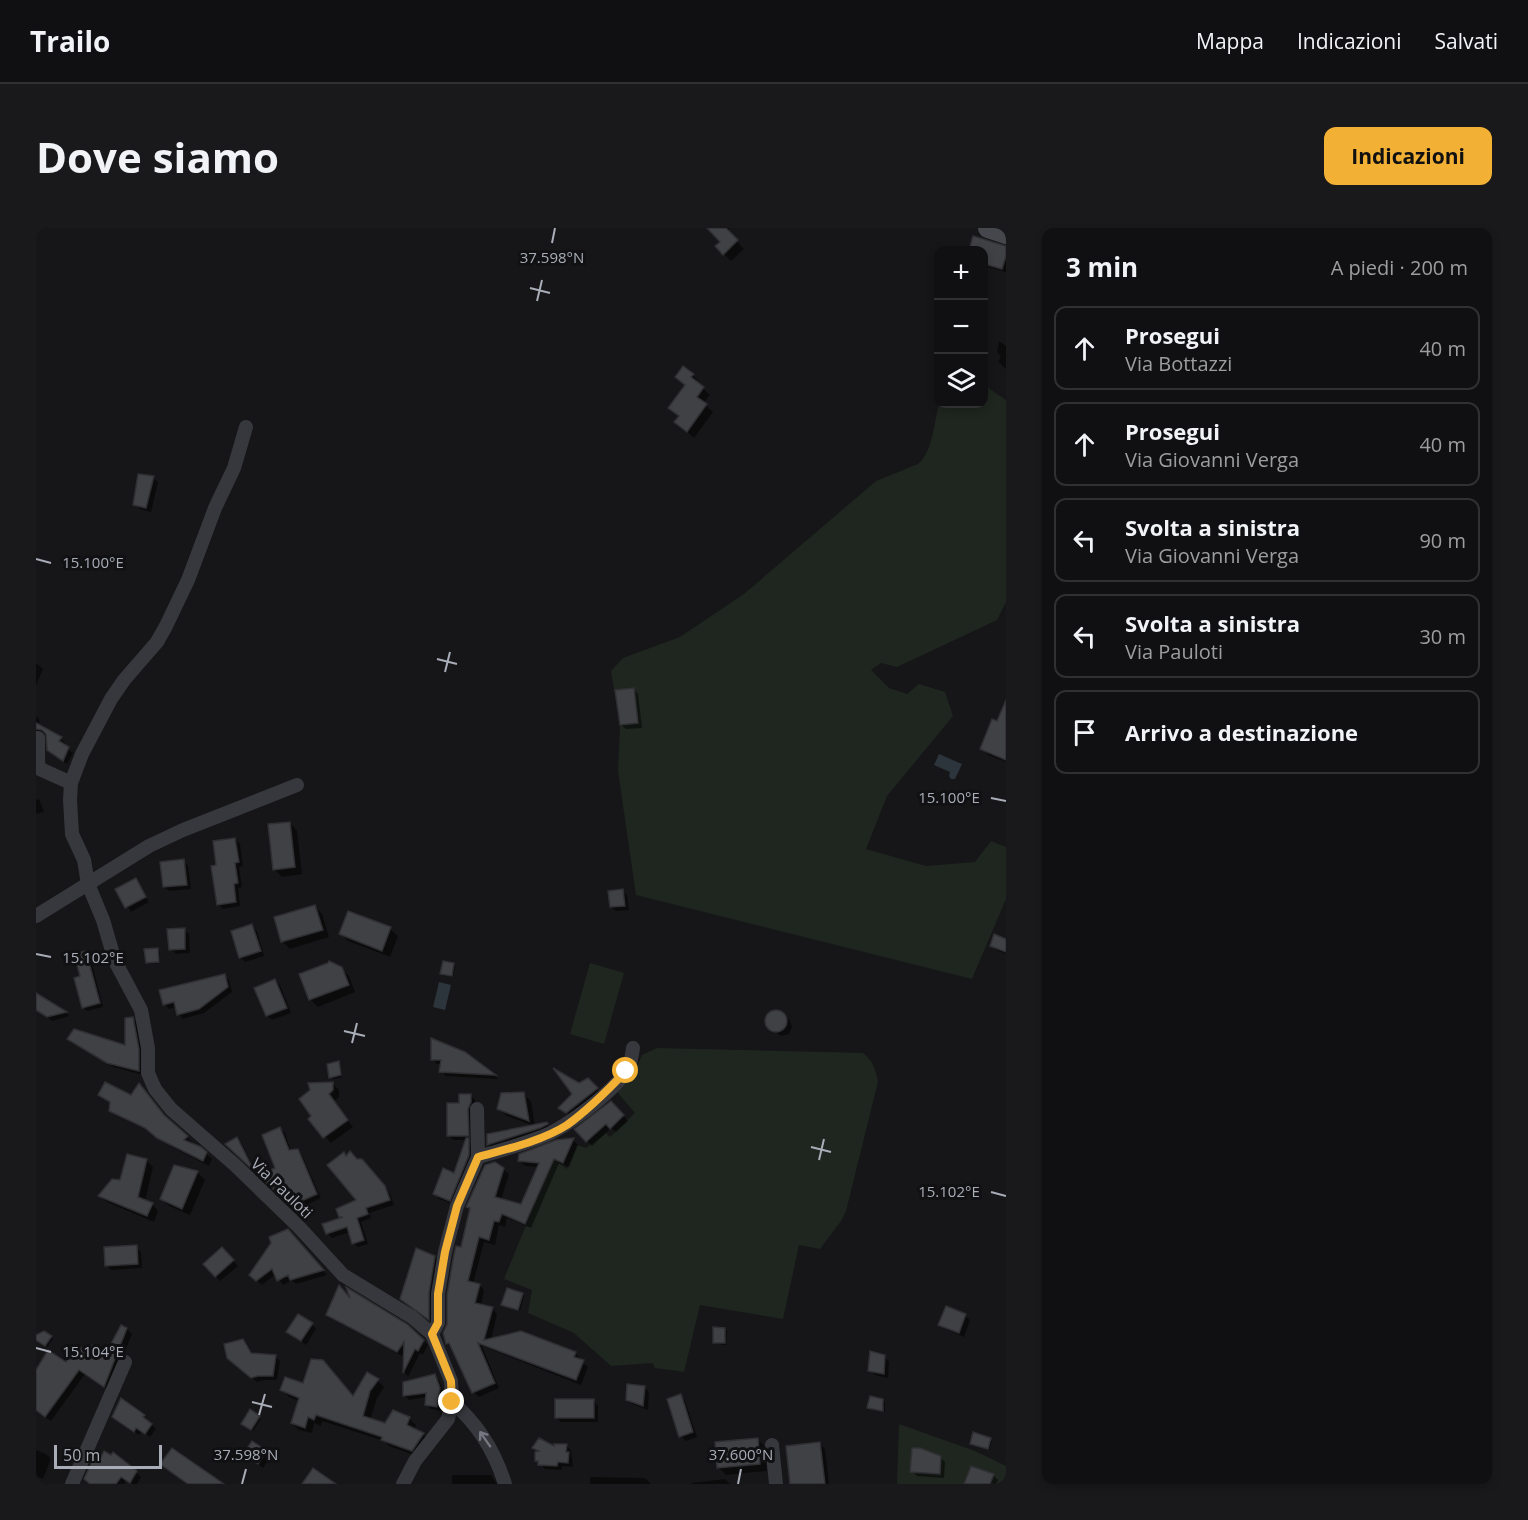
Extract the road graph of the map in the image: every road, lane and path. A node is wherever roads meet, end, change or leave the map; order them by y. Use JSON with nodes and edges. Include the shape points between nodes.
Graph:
{"nodes":[{"id":1,"x":988,"y":228,"type":"edge"},
{"id":2,"x":1006,"y":234,"type":"edge"},
{"id":3,"x":246,"y":427,"type":"dead end"},
{"id":4,"x":36,"y":738,"type":"edge"},
{"id":5,"x":71,"y":783,"type":"junction"},
{"id":6,"x":297,"y":785,"type":"dead end"},
{"id":7,"x":88,"y":884,"type":"junction"},
{"id":8,"x":36,"y":916,"type":"edge"},
{"id":9,"x":633,"y":1048,"type":"dead end"},
{"id":10,"x":477,"y":1109,"type":"dead end"},
{"id":11,"x":478,"y":1157,"type":"junction"},
{"id":12,"x":432,"y":1334,"type":"junction"},
{"id":13,"x":125,"y":1362,"type":"dead end"},
{"id":14,"x":452,"y":1402,"type":"junction"},
{"id":15,"x":772,"y":1445,"type":"dead end"},
{"id":16,"x":72,"y":1484,"type":"edge"},
{"id":17,"x":403,"y":1484,"type":"edge"},
{"id":18,"x":505,"y":1484,"type":"edge"},
{"id":19,"x":776,"y":1484,"type":"edge"}],
"edges":[{"from":1,"to":2,"type":"main road"},
{"from":3,"to":5,"type":"street","via":[[234,468],[166,626],[111,699]]},
{"from":4,"to":5,"type":"street","via":[[40,769]]},
{"from":5,"to":7,"type":"street","name":"Via Pauloti","via":[[72,834],[84,860]]},
{"from":6,"to":7,"type":"street","via":[[158,842]]},
{"from":7,"to":8,"type":"street"},
{"from":7,"to":12,"type":"street","name":"Via Pauloti","via":[[115,961],[141,1010],[148,1073],[154,1089],[299,1227],[343,1275]]},
{"from":9,"to":11,"type":"street","via":[[626,1071],[566,1125],[545,1136]]},
{"from":10,"to":11,"type":"street"},
{"from":11,"to":12,"type":"street","via":[[457,1206],[448,1240],[438,1294],[438,1323]]},
{"from":12,"to":14,"type":"street","name":"Via Pauloti","via":[[451,1381]]},
{"from":13,"to":16,"type":"street"},
{"from":14,"to":17,"type":"street","via":[[448,1419],[415,1461]]},
{"from":18,"to":14,"type":"street","one_way":true,"via":[[492,1450],[468,1416]]},
{"from":15,"to":19,"type":"street"}]}
